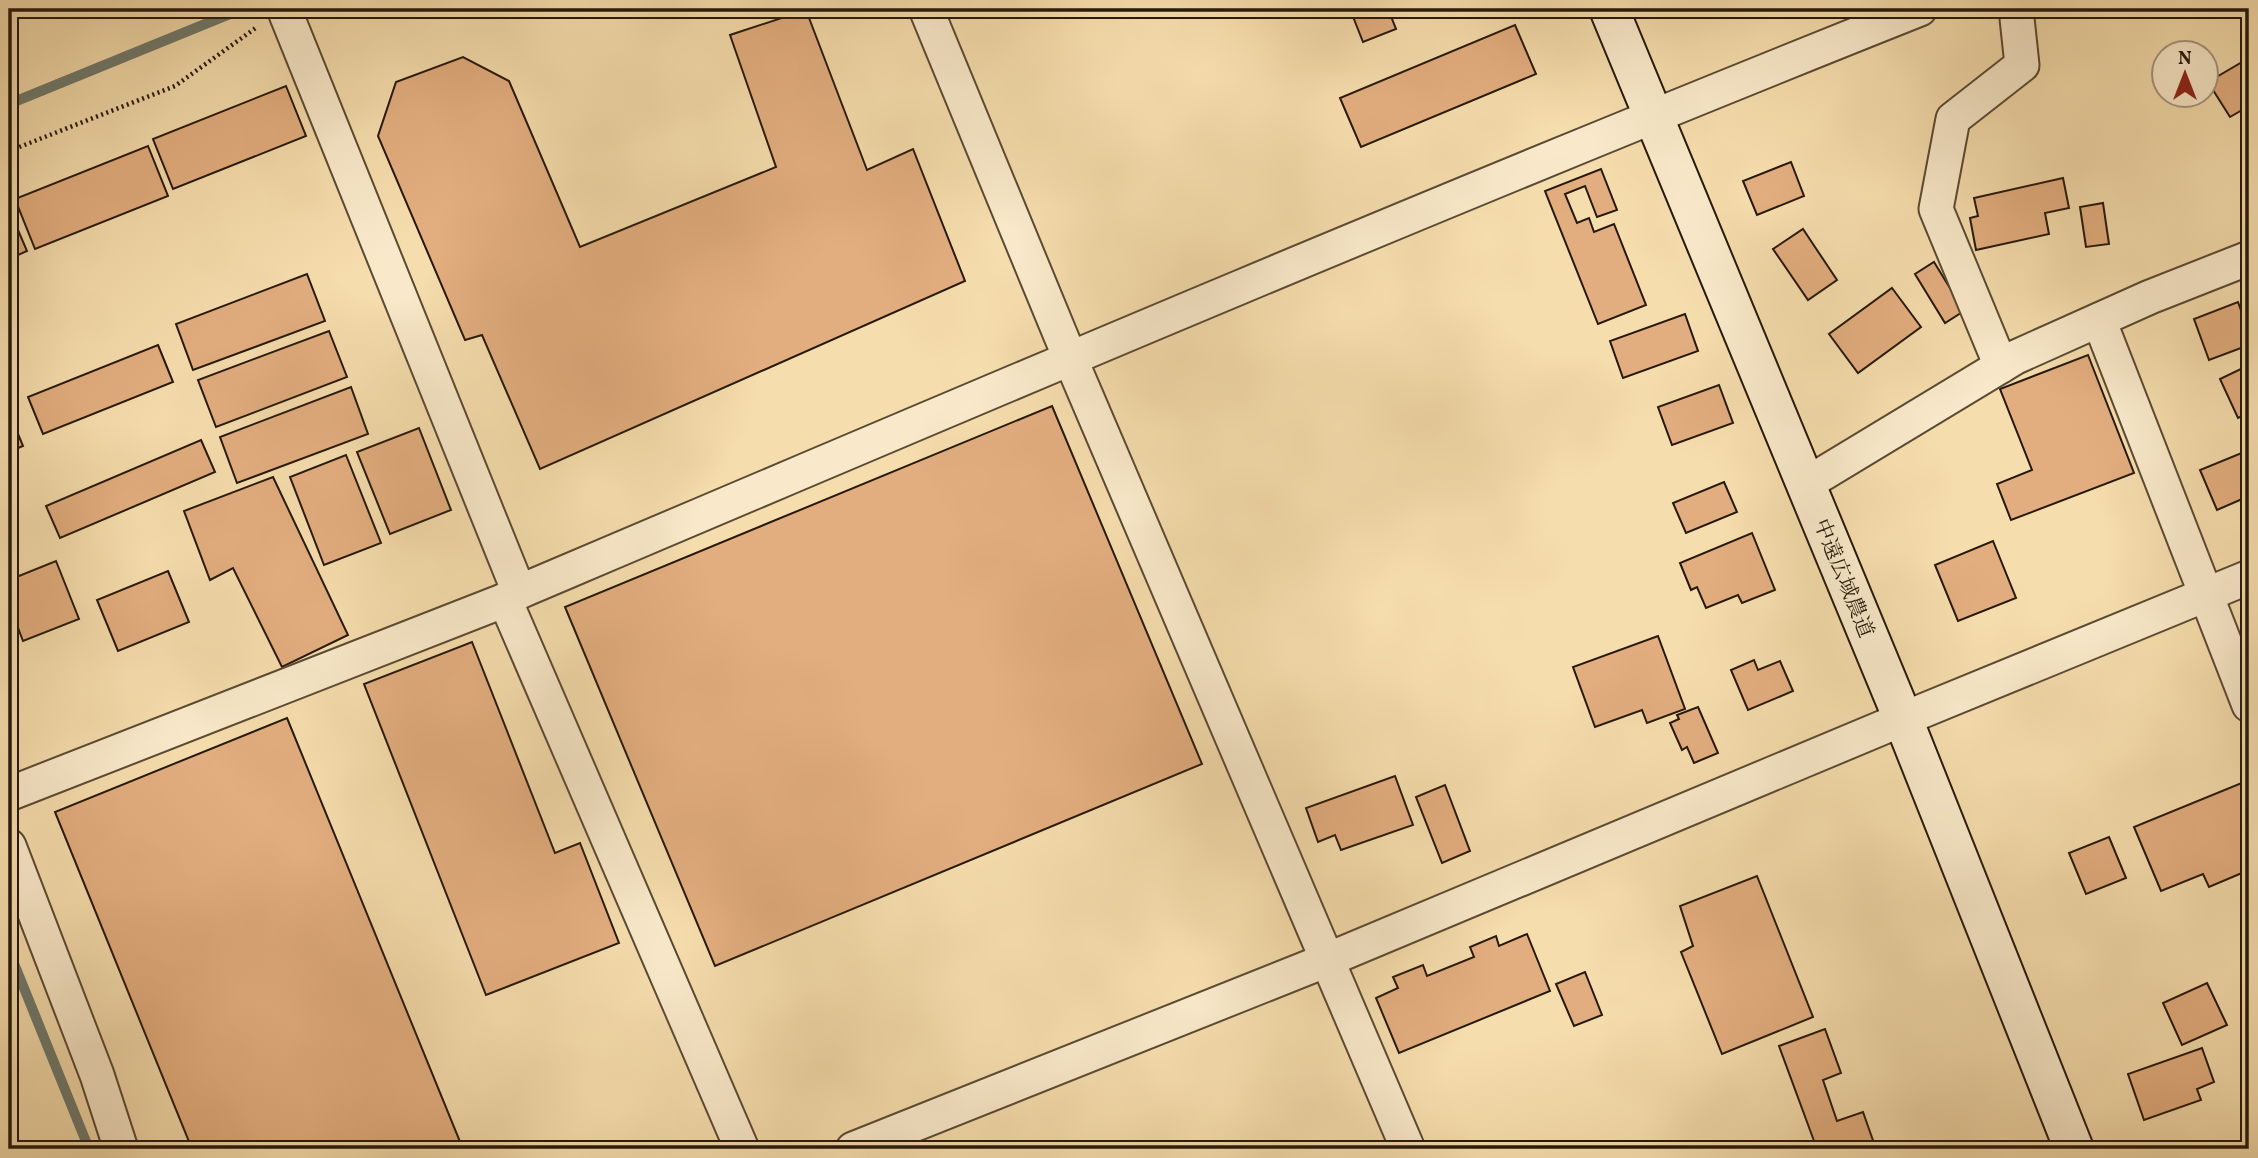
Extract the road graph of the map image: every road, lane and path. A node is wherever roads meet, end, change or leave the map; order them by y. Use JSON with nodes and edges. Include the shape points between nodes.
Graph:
{"nodes":[{"id":1,"x":926,"y":9,"type":"edge"},
{"id":2,"x":1609,"y":9,"type":"edge"},
{"id":3,"x":1920,"y":9,"type":"edge"},
{"id":4,"x":2016,"y":9,"type":"edge"},
{"id":5,"x":273,"y":16,"type":"edge"},
{"id":6,"x":1652,"y":115,"type":"junction"},
{"id":7,"x":9,"y":151,"type":"edge"},
{"id":8,"x":2249,"y":258,"type":"edge"},
{"id":9,"x":2099,"y":320,"type":"junction"},
{"id":10,"x":1070,"y":358,"type":"junction"},
{"id":11,"x":2001,"y":366,"type":"junction"},
{"id":12,"x":1806,"y":484,"type":"junction"},
{"id":13,"x":2249,"y":577,"type":"edge"},
{"id":14,"x":2206,"y":595,"type":"junction"},
{"id":15,"x":512,"y":596,"type":"junction"},
{"id":16,"x":2249,"y":705,"type":"edge"},
{"id":17,"x":1903,"y":719,"type":"junction"},
{"id":18,"x":9,"y":794,"type":"edge"},
{"id":19,"x":9,"y":846,"type":"edge"},
{"id":20,"x":1327,"y":960,"type":"junction"},
{"id":21,"x":121,"y":1149,"type":"edge"},
{"id":22,"x":742,"y":1149,"type":"edge"},
{"id":23,"x":853,"y":1149,"type":"edge"},
{"id":24,"x":1408,"y":1149,"type":"edge"},
{"id":25,"x":2074,"y":1149,"type":"edge"}],
"edges":[{"from":1,"to":10,"type":"street"},
{"from":2,"to":6,"type":"street","name":"中遠広域農道"},
{"from":3,"to":6,"type":"street"},
{"from":4,"to":11,"type":"street","via":[[2022,65],[1953,119],[1936,209]]},
{"from":5,"to":7,"type":"path","via":[[175,86]]},
{"from":5,"to":15,"type":"street"},
{"from":6,"to":10,"type":"street"},
{"from":6,"to":12,"type":"street","name":"中遠広域農道"},
{"from":8,"to":9,"type":"street"},
{"from":9,"to":11,"type":"street"},
{"from":9,"to":14,"type":"street"},
{"from":10,"to":15,"type":"street"},
{"from":10,"to":20,"type":"street"},
{"from":11,"to":12,"type":"street"},
{"from":12,"to":17,"type":"street","name":"中遠広域農道"},
{"from":13,"to":14,"type":"street"},
{"from":14,"to":16,"type":"street"},
{"from":14,"to":17,"type":"street"},
{"from":15,"to":18,"type":"street"},
{"from":15,"to":22,"type":"street"},
{"from":17,"to":20,"type":"street"},
{"from":17,"to":25,"type":"street","name":"中遠広域農道"},
{"from":19,"to":21,"type":"street"},
{"from":20,"to":23,"type":"street"},
{"from":20,"to":24,"type":"street"}]}
